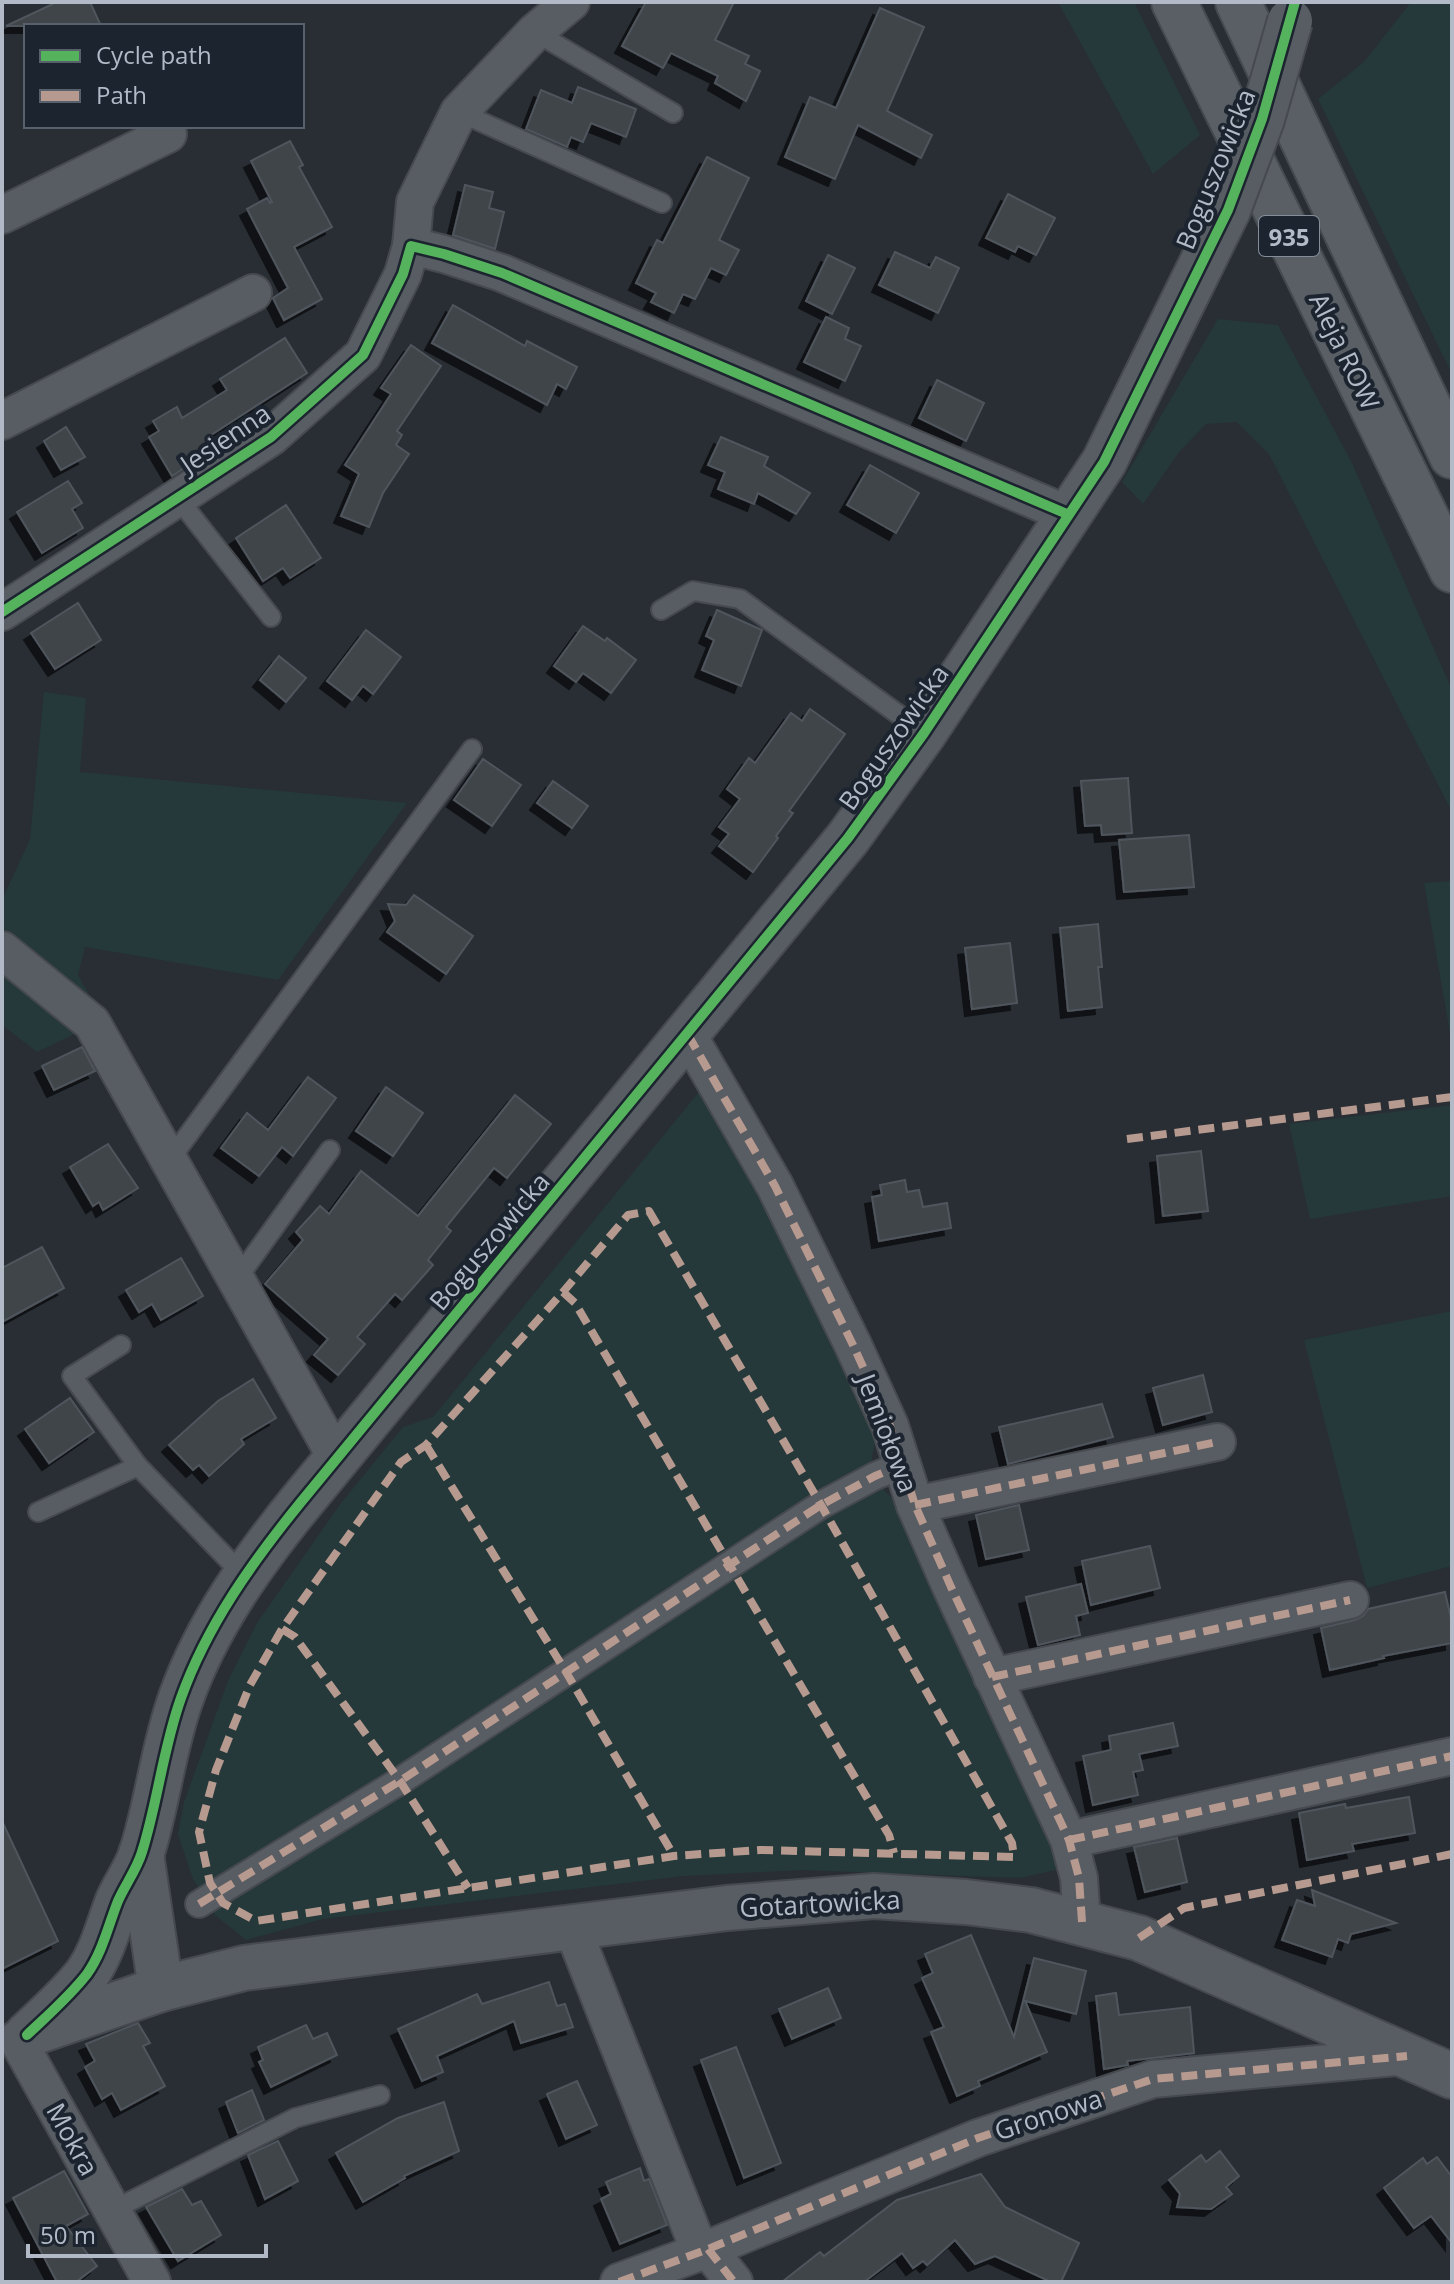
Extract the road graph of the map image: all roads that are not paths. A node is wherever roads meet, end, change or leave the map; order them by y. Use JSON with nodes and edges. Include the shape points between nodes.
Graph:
{"nodes":[{"id":1,"x":571,"y":2,"type":"edge"},
{"id":2,"x":1174,"y":2,"type":"edge"},
{"id":3,"x":1238,"y":2,"type":"edge"},
{"id":4,"x":1292,"y":11,"type":"edge"},
{"id":5,"x":535,"y":32,"type":"junction"},
{"id":6,"x":459,"y":112,"type":"junction"},
{"id":7,"x":673,"y":113,"type":"dead end"},
{"id":8,"x":168,"y":134,"type":"dead end"},
{"id":9,"x":662,"y":203,"type":"dead end"},
{"id":10,"x":2,"y":215,"type":"edge"},
{"id":11,"x":411,"y":246,"type":"junction"},
{"id":12,"x":253,"y":293,"type":"dead end"},
{"id":13,"x":2,"y":421,"type":"edge"},
{"id":14,"x":1452,"y":456,"type":"edge"},
{"id":15,"x":177,"y":497,"type":"junction"},
{"id":16,"x":1067,"y":514,"type":"junction"},
{"id":17,"x":1452,"y":570,"type":"edge"},
{"id":18,"x":661,"y":610,"type":"dead end"},
{"id":19,"x":2,"y":612,"type":"edge"},
{"id":20,"x":271,"y":617,"type":"dead end"},
{"id":21,"x":924,"y":733,"type":"junction"},
{"id":22,"x":472,"y":749,"type":"dead end"},
{"id":23,"x":2,"y":950,"type":"edge"},
{"id":24,"x":688,"y":1035,"type":"junction"},
{"id":25,"x":330,"y":1150,"type":"dead end"},
{"id":26,"x":169,"y":1158,"type":"junction"},
{"id":27,"x":237,"y":1279,"type":"junction"},
{"id":28,"x":121,"y":1345,"type":"dead end"},
{"id":29,"x":1217,"y":1442,"type":"dead end"},
{"id":30,"x":337,"y":1459,"type":"junction"},
{"id":31,"x":902,"y":1465,"type":"junction"},
{"id":32,"x":138,"y":1466,"type":"junction"},
{"id":33,"x":915,"y":1505,"type":"junction"},
{"id":34,"x":38,"y":1512,"type":"dead end"},
{"id":35,"x":244,"y":1576,"type":"junction"},
{"id":36,"x":1350,"y":1600,"type":"dead end"},
{"id":37,"x":992,"y":1677,"type":"junction"},
{"id":38,"x":1452,"y":1756,"type":"edge"},
{"id":39,"x":1069,"y":1840,"type":"junction"},
{"id":40,"x":141,"y":1854,"type":"junction"},
{"id":41,"x":199,"y":1904,"type":"dead end"},
{"id":42,"x":1082,"y":1922,"type":"junction"},
{"id":43,"x":572,"y":1927,"type":"junction"},
{"id":44,"x":109,"y":1932,"type":"junction"},
{"id":45,"x":148,"y":1993,"type":"junction"},
{"id":46,"x":15,"y":2039,"type":"edge"},
{"id":47,"x":1434,"y":2063,"type":"edge"},
{"id":48,"x":380,"y":2095,"type":"dead end"},
{"id":49,"x":113,"y":2210,"type":"junction"},
{"id":50,"x":704,"y":2251,"type":"junction"},
{"id":51,"x":152,"y":2282,"type":"edge"},
{"id":52,"x":619,"y":2282,"type":"edge"},
{"id":53,"x":734,"y":2282,"type":"edge"}],
"edges":[{"from":1,"to":5,"type":"street","name":"Jesienna"},
{"from":2,"to":17,"type":"main road","name":"Aleja ROW","number":"935"},
{"from":3,"to":14,"type":"main road","name":"Aleja ROW","number":"935"},
{"from":4,"to":16,"type":"street","name":"Boguszowicka","bridge":true,"via":[[1262,119],[1228,210],[1104,462]]},
{"from":5,"to":6,"type":"street","name":"Jesienna"},
{"from":5,"to":7,"type":"lane"},
{"from":6,"to":9,"type":"lane"},
{"from":6,"to":11,"type":"street","name":"Jesienna","via":[[415,202]]},
{"from":8,"to":10,"type":"street"},
{"from":11,"to":15,"type":"street","name":"Jesienna","via":[[363,355],[271,437]]},
{"from":11,"to":16,"type":"street","via":[[502,273]]},
{"from":12,"to":13,"type":"street"},
{"from":15,"to":19,"type":"street","name":"Jesienna"},
{"from":15,"to":20,"type":"lane"},
{"from":16,"to":21,"type":"street","name":"Boguszowicka"},
{"from":18,"to":21,"type":"lane","via":[[693,591],[740,599]]},
{"from":21,"to":24,"type":"street","name":"Boguszowicka","via":[[848,838]]},
{"from":22,"to":26,"type":"lane"},
{"from":23,"to":26,"type":"street","via":[[92,1023]]},
{"from":24,"to":30,"type":"street","name":"Boguszowicka"},
{"from":24,"to":31,"type":"street","name":"Jemiołowa","via":[[775,1186],[890,1426]]},
{"from":25,"to":27,"type":"lane"},
{"from":26,"to":27,"type":"street"},
{"from":27,"to":30,"type":"street"},
{"from":28,"to":32,"type":"lane","via":[[72,1376]]},
{"from":29,"to":33,"type":"street"},
{"from":30,"to":35,"type":"street","name":"Boguszowicka"},
{"from":31,"to":33,"type":"street","name":"Jemiołowa"},
{"from":31,"to":41,"type":"street","via":[[821,1505],[400,1781]]},
{"from":32,"to":34,"type":"lane"},
{"from":32,"to":35,"type":"lane"},
{"from":33,"to":37,"type":"street","name":"Jemiołowa"},
{"from":35,"to":40,"type":"street","name":"Boguszowicka","via":[[181,1697]]},
{"from":36,"to":37,"type":"street"},
{"from":37,"to":39,"type":"street","name":"Jemiołowa"},
{"from":38,"to":39,"type":"street"},
{"from":39,"to":42,"type":"street","name":"Jemiołowa"},
{"from":40,"to":44,"type":"street","name":"Boguszowicka"},
{"from":40,"to":45,"type":"street","name":"Boguszowicka"},
{"from":42,"to":43,"type":"street","name":"Gotartowicka","via":[[1031,1910],[874,1896]]},
{"from":42,"to":47,"type":"street","name":"Gotartowicka","via":[[1139,1938]]},
{"from":43,"to":45,"type":"street","name":"Gotartowicka","via":[[244,1968]]},
{"from":43,"to":50,"type":"street"},
{"from":44,"to":45,"type":"street","via":[[117,1967]]},
{"from":44,"to":46,"type":"street","name":"Boguszowicka","via":[[87,1973]]},
{"from":45,"to":46,"type":"street","name":"Gotartowicka"},
{"from":46,"to":49,"type":"street","name":"Mokra"},
{"from":47,"to":50,"type":"street","name":"Gronowa","via":[[1153,2079],[978,2138]]},
{"from":48,"to":49,"type":"lane","via":[[295,2118]]},
{"from":49,"to":51,"type":"street","name":"Mokra"},
{"from":50,"to":52,"type":"street","name":"Gronowa"},
{"from":50,"to":53,"type":"street"}]}
